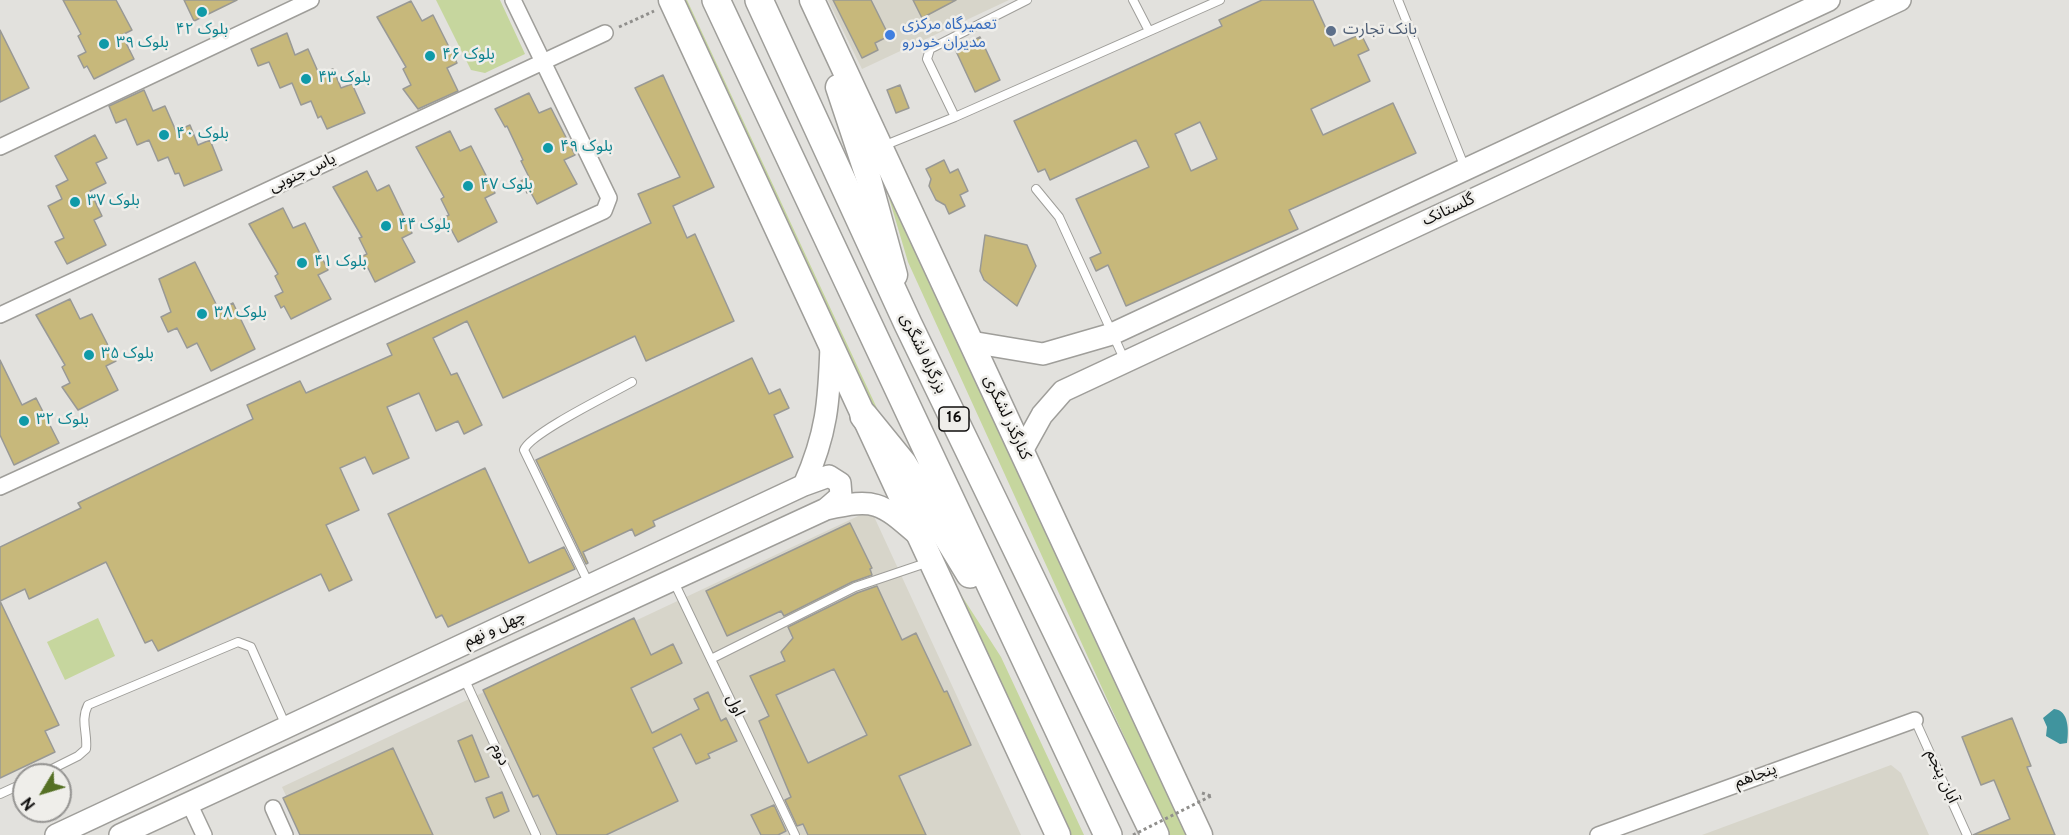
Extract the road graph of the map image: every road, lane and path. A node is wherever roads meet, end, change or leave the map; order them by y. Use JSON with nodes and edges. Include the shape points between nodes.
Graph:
{"nodes":[{"id":1,"x":311,"y":0,"type":"edge"},
{"id":2,"x":513,"y":0,"type":"edge"},
{"id":3,"x":716,"y":0,"type":"edge"},
{"id":4,"x":759,"y":0,"type":"edge"},
{"id":5,"x":810,"y":0,"type":"edge"},
{"id":6,"x":1027,"y":0,"type":"edge"},
{"id":7,"x":1133,"y":0,"type":"edge"},
{"id":8,"x":1220,"y":0,"type":"edge"},
{"id":9,"x":1398,"y":0,"type":"edge"},
{"id":10,"x":1829,"y":0,"type":"edge"},
{"id":11,"x":1843,"y":0,"type":"edge"},
{"id":12,"x":1900,"y":0,"type":"edge"},
{"id":13,"x":672,"y":2,"type":"edge"},
{"id":14,"x":1850,"y":24,"type":"junction"},
{"id":15,"x":1149,"y":31,"type":"junction"},
{"id":16,"x":605,"y":33,"type":"joint"},
{"id":17,"x":542,"y":63,"type":"junction"},
{"id":18,"x":956,"y":117,"type":"junction"},
{"id":19,"x":0,"y":147,"type":"edge"},
{"id":20,"x":880,"y":147,"type":"junction"},
{"id":21,"x":1465,"y":169,"type":"junction"},
{"id":22,"x":1036,"y":189,"type":"dead end"},
{"id":23,"x":0,"y":315,"type":"edge"},
{"id":24,"x":908,"y":324,"type":"junction"},
{"id":25,"x":1112,"y":334,"type":"junction"},
{"id":26,"x":971,"y":342,"type":"junction"},
{"id":27,"x":831,"y":346,"type":"junction"},
{"id":28,"x":1126,"y":362,"type":"junction"},
{"id":29,"x":632,"y":382,"type":"dead end"},
{"id":30,"x":864,"y":416,"type":"junction"},
{"id":31,"x":1022,"y":451,"type":"junction"},
{"id":32,"x":804,"y":485,"type":"junction"},
{"id":33,"x":0,"y":487,"type":"edge"},
{"id":34,"x":826,"y":509,"type":"junction"},
{"id":35,"x":920,"y":537,"type":"junction"},
{"id":36,"x":931,"y":562,"type":"junction"},
{"id":37,"x":672,"y":578,"type":"junction"},
{"id":38,"x":590,"y":585,"type":"junction"},
{"id":39,"x":711,"y":658,"type":"junction"},
{"id":40,"x":463,"y":675,"type":"junction"},
{"id":41,"x":1039,"y":685,"type":"junction"},
{"id":42,"x":1915,"y":720,"type":"joint"},
{"id":43,"x":287,"y":727,"type":"junction"},
{"id":44,"x":64,"y":763,"type":"edge"},
{"id":45,"x":1211,"y":796,"type":"dead end"},
{"id":46,"x":189,"y":803,"type":"junction"},
{"id":47,"x":273,"y":808,"type":"dead end"},
{"id":48,"x":56,"y":835,"type":"edge"},
{"id":49,"x":121,"y":835,"type":"edge"},
{"id":50,"x":204,"y":835,"type":"edge"},
{"id":51,"x":285,"y":835,"type":"edge"},
{"id":52,"x":536,"y":835,"type":"edge"},
{"id":53,"x":795,"y":835,"type":"edge"},
{"id":54,"x":1058,"y":835,"type":"edge"},
{"id":55,"x":1108,"y":835,"type":"edge"},
{"id":56,"x":1134,"y":835,"type":"edge"},
{"id":57,"x":1155,"y":835,"type":"edge"},
{"id":58,"x":1200,"y":835,"type":"edge"},
{"id":59,"x":1598,"y":835,"type":"edge"},
{"id":60,"x":1967,"y":835,"type":"edge"}],
"edges":[{"from":1,"to":19,"type":"street"},
{"from":2,"to":17,"type":"street"},
{"from":3,"to":41,"type":"highway","number":"16"},
{"from":4,"to":24,"type":"highway","name":"بزرگراه لشگری","number":"16"},
{"from":5,"to":20,"type":"main road","name":"کنارگذر لشگری"},
{"from":5,"to":24,"type":"main road","via":[[869,180]]},
{"from":6,"to":18,"type":"lane","via":[[930,49],[927,59]]},
{"from":7,"to":15,"type":"lane"},
{"from":8,"to":15,"type":"lane"},
{"from":9,"to":21,"type":"lane"},
{"from":10,"to":21,"type":"street","name":"گلستانک"},
{"from":11,"to":14,"type":"street"},
{"from":12,"to":14,"type":"street","name":"گلستانک"},
{"from":13,"to":16,"type":"path"},
{"from":13,"to":27,"type":"main road"},
{"from":14,"to":28,"type":"street","name":"گلستانک"},
{"from":15,"to":18,"type":"lane"},
{"from":16,"to":17,"type":"street","name":"یاس جنوبی"},
{"from":17,"to":23,"type":"street","name":"یاس جنوبی"},
{"from":17,"to":33,"type":"street","via":[[609,198],[604,211]]},
{"from":18,"to":20,"type":"lane"},
{"from":20,"to":26,"type":"main road","name":"کنارگذر لشگری"},
{"from":21,"to":25,"type":"street","name":"گلستانک"},
{"from":22,"to":25,"type":"lane","via":[[1059,216]]},
{"from":24,"to":57,"type":"highway","name":"بزرگراه لشگری","number":"16"},
{"from":25,"to":26,"type":"street","name":"گلستانک","via":[[1043,354]]},
{"from":25,"to":28,"type":"lane"},
{"from":26,"to":31,"type":"main road","name":"کنارگذر لشگری"},
{"from":27,"to":30,"type":"main road"},
{"from":27,"to":32,"type":"street","via":[[828,411]]},
{"from":28,"to":31,"type":"street","name":"گلستانک","via":[[1063,391],[1042,415]]},
{"from":29,"to":38,"type":"lane","via":[[542,432],[524,450]]},
{"from":30,"to":35,"type":"main road"},
{"from":30,"to":41,"type":"highway","via":[[903,464]]},
{"from":31,"to":58,"type":"main road","name":"کنارگذر لشگری"},
{"from":32,"to":34,"type":"street","name":"چهل و نهم","via":[[829,476],[840,483],[841,496]]},
{"from":32,"to":38,"type":"street","name":"چهل و نهم"},
{"from":34,"to":35,"type":"street","name":"چهل و نهم","via":[[855,502],[878,504]]},
{"from":34,"to":37,"type":"street","name":"چهل و نهم"},
{"from":35,"to":36,"type":"main road"},
{"from":36,"to":39,"type":"lane","via":[[855,587]]},
{"from":36,"to":54,"type":"main road"},
{"from":37,"to":39,"type":"lane","name":"اول"},
{"from":37,"to":40,"type":"street","name":"چهل و نهم"},
{"from":38,"to":43,"type":"street","name":"چهل و نهم"},
{"from":39,"to":53,"type":"lane","name":"اول"},
{"from":40,"to":46,"type":"street","name":"چهل و نهم"},
{"from":40,"to":52,"type":"lane","name":"دوم"},
{"from":41,"to":55,"type":"highway","number":"16"},
{"from":42,"to":59,"type":"street","name":"پنجاهم"},
{"from":42,"to":60,"type":"lane","name":"آبان پنجم"},
{"from":43,"to":44,"type":"lane","via":[[251,648],[238,642],[88,705],[83,715],[86,749]]},
{"from":43,"to":48,"type":"street","name":"چهل و نهم"},
{"from":45,"to":56,"type":"path","bridge":true},
{"from":46,"to":49,"type":"street","name":"چهل و نهم"},
{"from":46,"to":50,"type":"street"},
{"from":47,"to":51,"type":"street"}]}
